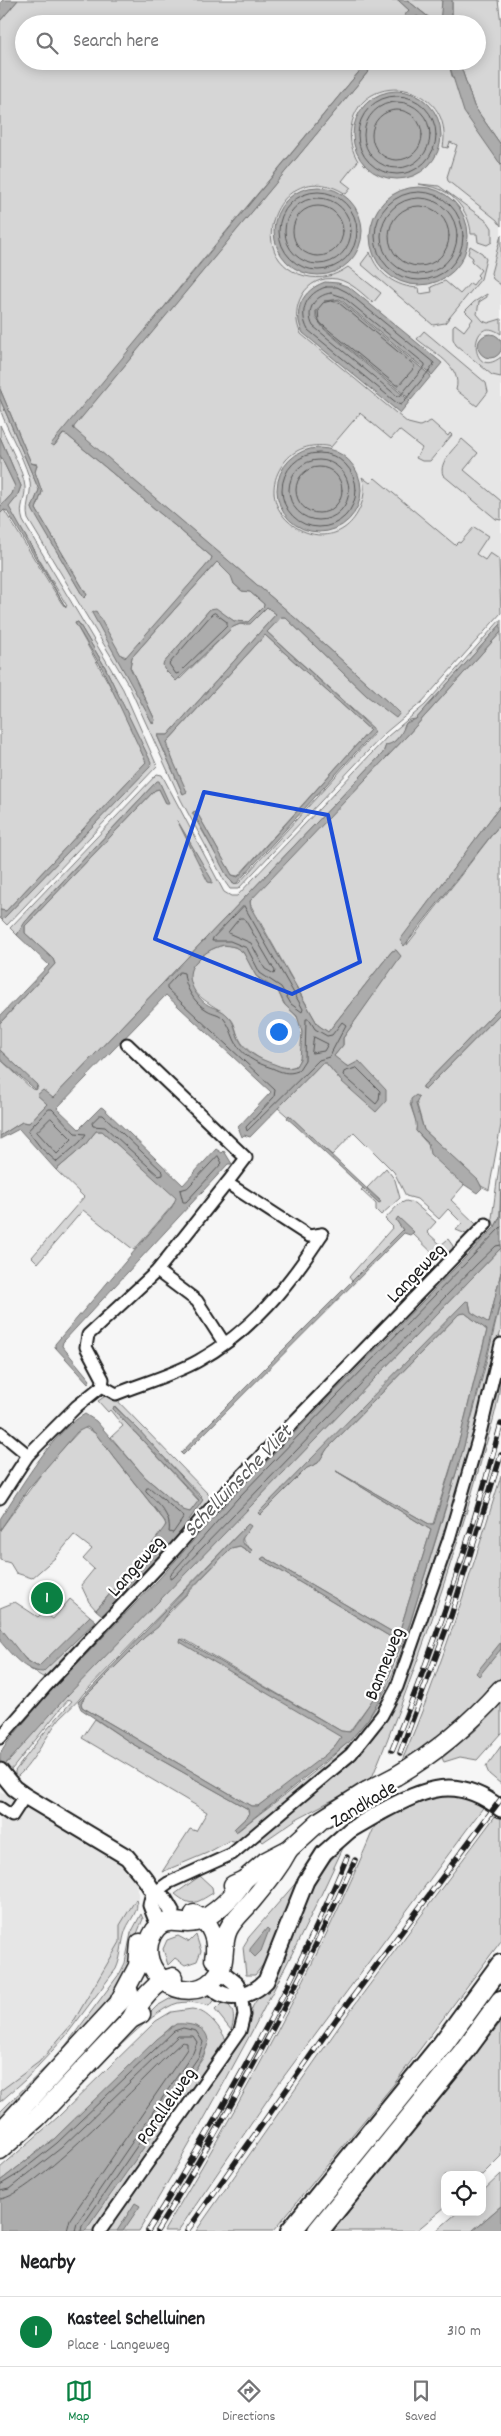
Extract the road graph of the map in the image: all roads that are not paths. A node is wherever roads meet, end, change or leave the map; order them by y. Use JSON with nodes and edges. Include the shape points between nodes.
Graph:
{"nodes":[{"id":1,"x":127,"y":1044,"type":"dead end"},
{"id":2,"x":227,"y":1183,"type":"junction"},
{"id":3,"x":486,"y":1224,"type":"dead end"},
{"id":4,"x":157,"y":1271,"type":"junction"},
{"id":5,"x":224,"y":1343,"type":"junction"},
{"id":6,"x":501,"y":1344,"type":"edge"},
{"id":7,"x":102,"y":1386,"type":"junction"},
{"id":8,"x":0,"y":1432,"type":"edge"},
{"id":9,"x":28,"y":1455,"type":"junction"},
{"id":10,"x":0,"y":1498,"type":"edge"},
{"id":11,"x":501,"y":1689,"type":"edge"},
{"id":12,"x":0,"y":1738,"type":"edge"},
{"id":13,"x":0,"y":1771,"type":"edge"},
{"id":14,"x":25,"y":1796,"type":"junction"},
{"id":15,"x":0,"y":1808,"type":"edge"},
{"id":16,"x":501,"y":1809,"type":"edge"},
{"id":17,"x":289,"y":1849,"type":"junction"},
{"id":18,"x":154,"y":1894,"type":"junction"},
{"id":19,"x":200,"y":1917,"type":"junction"},
{"id":20,"x":162,"y":1919,"type":"junction"},
{"id":21,"x":145,"y":1963,"type":"junction"},
{"id":22,"x":501,"y":1965,"type":"edge"},
{"id":23,"x":216,"y":1967,"type":"junction"},
{"id":24,"x":166,"y":1984,"type":"junction"},
{"id":25,"x":208,"y":1984,"type":"junction"},
{"id":26,"x":241,"y":1994,"type":"junction"},
{"id":27,"x":501,"y":2001,"type":"edge"},
{"id":28,"x":0,"y":2132,"type":"edge"},
{"id":29,"x":0,"y":2150,"type":"edge"},
{"id":30,"x":100,"y":2231,"type":"edge"},
{"id":31,"x":292,"y":2231,"type":"edge"},
{"id":32,"x":318,"y":2231,"type":"edge"}],
"edges":[{"from":1,"to":2,"type":"street","via":[[246,1158]]},
{"from":2,"to":4,"type":"street"},
{"from":2,"to":5,"type":"street","via":[[309,1236],[322,1234],[281,1292],[259,1316]]},
{"from":3,"to":12,"type":"street","name":"Langeweg","via":[[218,1500]]},
{"from":4,"to":5,"type":"street","via":[[198,1301]]},
{"from":4,"to":7,"type":"street","via":[[88,1335],[86,1347],[103,1379]]},
{"from":5,"to":7,"type":"street","via":[[198,1361],[116,1394]]},
{"from":6,"to":18,"type":"street","name":"Banneweg","via":[[448,1539],[397,1687],[382,1715],[369,1735],[345,1760],[232,1854],[168,1883]]},
{"from":7,"to":9,"type":"street","via":[[76,1406]]},
{"from":8,"to":9,"type":"street"},
{"from":9,"to":10,"type":"street"},
{"from":11,"to":17,"type":"main road","bridge":true,"via":[[442,1746],[321,1820]]},
{"from":13,"to":14,"type":"street"},
{"from":14,"to":15,"type":"street","via":[[12,1816]]},
{"from":14,"to":18,"type":"street","via":[[127,1857]]},
{"from":16,"to":26,"type":"street","name":"Zandkade","bridge":true,"via":[[471,1790],[447,1788],[418,1794],[350,1830],[324,1853],[306,1881],[266,1981],[253,1992]]},
{"from":17,"to":19,"type":"main road","via":[[232,1886]]},
{"from":17,"to":23,"type":"main road","via":[[278,1870],[229,1928],[225,1956]]},
{"from":18,"to":20,"type":"street","via":[[164,1899]]},
{"from":19,"to":20,"type":"main road","via":[[181,1910]]},
{"from":19,"to":23,"type":"main road","via":[[214,1937]]},
{"from":20,"to":21,"type":"main road","via":[[143,1934],[140,1944]]},
{"from":21,"to":24,"type":"main road"},
{"from":21,"to":28,"type":"main road","via":[[98,2027]]},
{"from":22,"to":31,"type":"highway","via":[[448,2037]]},
{"from":23,"to":24,"type":"main road","via":[[195,1979],[173,1977]]},
{"from":23,"to":25,"type":"main road"},
{"from":23,"to":26,"type":"street","via":[[236,1984]]},
{"from":24,"to":25,"type":"main road","via":[[192,1990]]},
{"from":24,"to":29,"type":"main road","via":[[142,2013],[131,2018],[37,2118]]},
{"from":25,"to":26,"type":"street","via":[[222,1995]]},
{"from":26,"to":30,"type":"street","name":"Parallelweg","via":[[244,2016],[240,2031]]},
{"from":27,"to":32,"type":"highway"}]}
